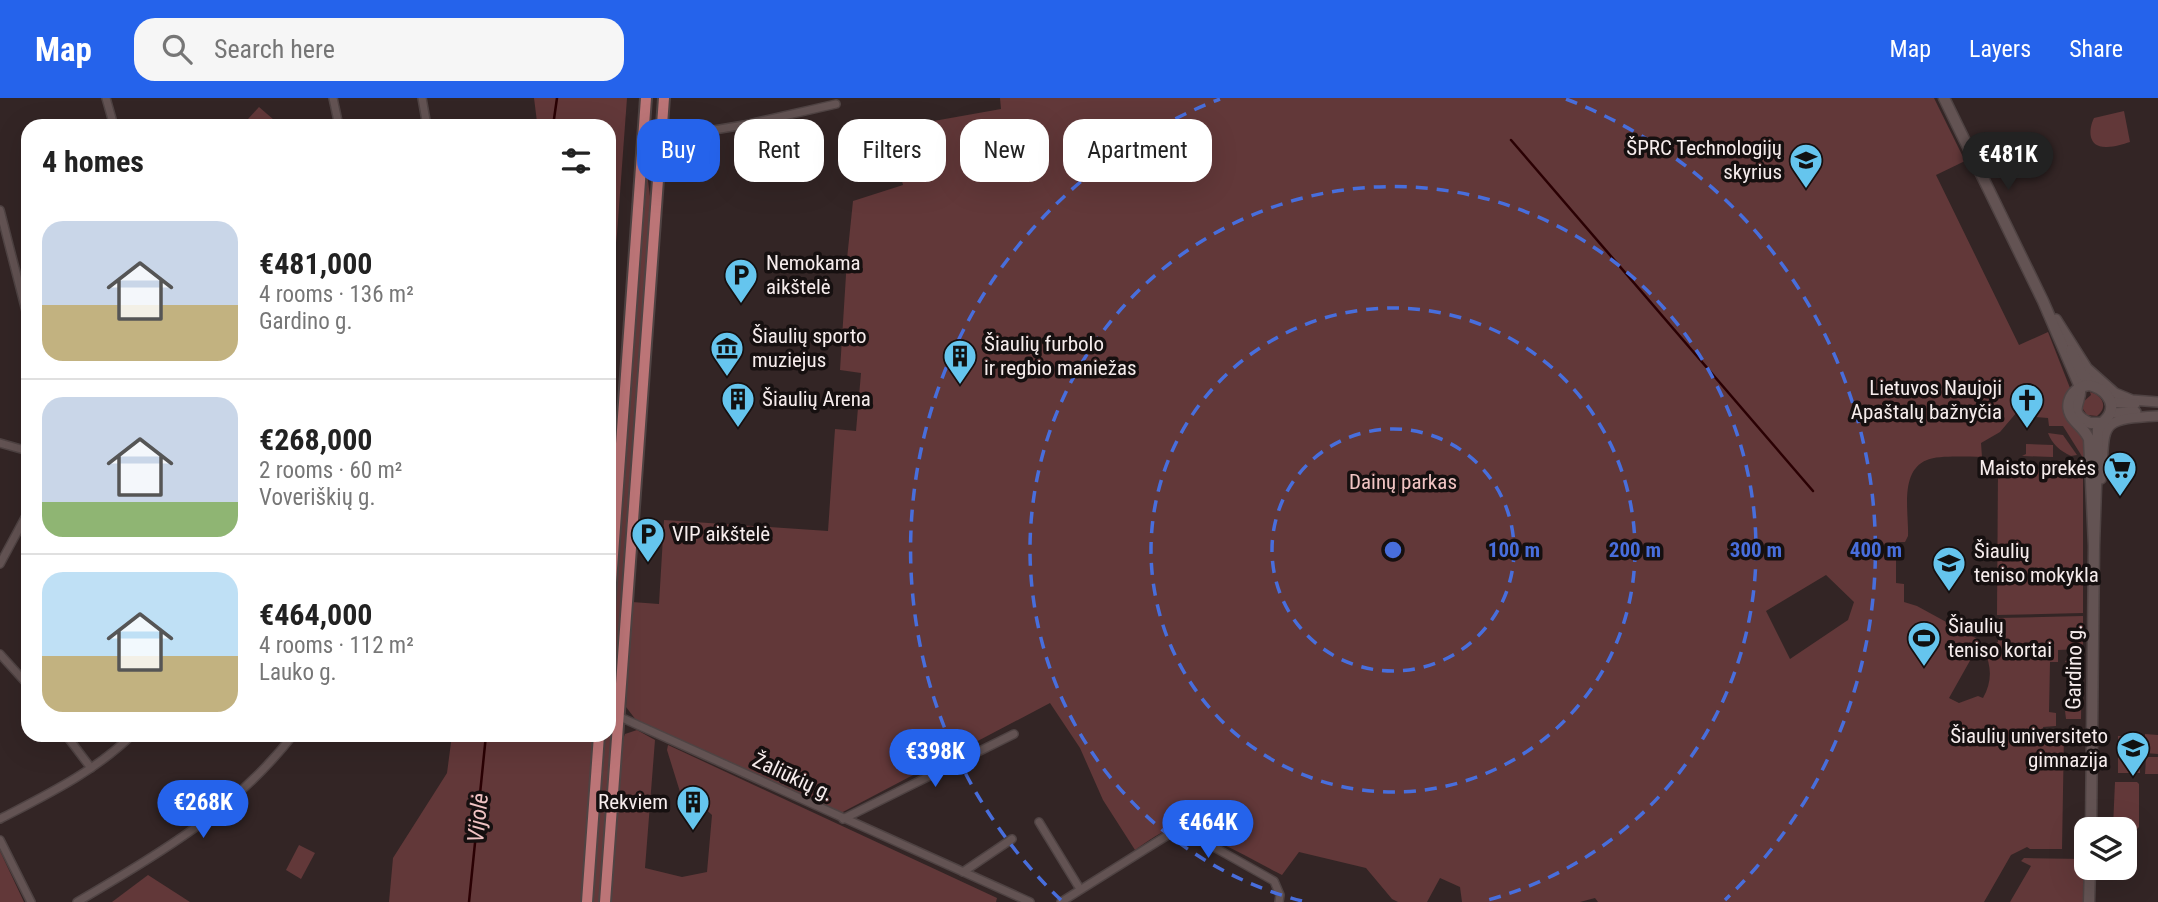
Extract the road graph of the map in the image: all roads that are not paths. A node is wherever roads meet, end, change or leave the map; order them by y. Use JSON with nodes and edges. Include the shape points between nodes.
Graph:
{"nodes":[{"id":1,"x":106,"y":98,"type":"edge"},
{"id":2,"x":333,"y":98,"type":"edge"},
{"id":3,"x":422,"y":98,"type":"edge"},
{"id":4,"x":646,"y":98,"type":"edge"},
{"id":5,"x":663,"y":98,"type":"edge"},
{"id":6,"x":1944,"y":98,"type":"edge"},
{"id":7,"x":836,"y":104,"type":"dead end"},
{"id":8,"x":112,"y":119,"type":"edge"},
{"id":9,"x":338,"y":119,"type":"edge"},
{"id":10,"x":426,"y":119,"type":"edge"},
{"id":11,"x":645,"y":119,"type":"edge"},
{"id":12,"x":661,"y":119,"type":"edge"},
{"id":13,"x":720,"y":129,"type":"edge"},
{"id":14,"x":641,"y":182,"type":"edge"},
{"id":15,"x":657,"y":182,"type":"edge"},
{"id":16,"x":0,"y":211,"type":"edge"},
{"id":17,"x":21,"y":292,"type":"edge"},
{"id":18,"x":2043,"y":301,"type":"junction"},
{"id":19,"x":2056,"y":319,"type":"junction"},
{"id":20,"x":2095,"y":386,"type":"junction"},
{"id":21,"x":2076,"y":390,"type":"junction"},
{"id":22,"x":2110,"y":402,"type":"junction"},
{"id":23,"x":2158,"y":403,"type":"edge"},
{"id":24,"x":2109,"y":414,"type":"junction"},
{"id":25,"x":2158,"y":414,"type":"edge"},
{"id":26,"x":2101,"y":423,"type":"junction"},
{"id":27,"x":0,"y":443,"type":"edge"},
{"id":28,"x":21,"y":449,"type":"edge"},
{"id":29,"x":2097,"y":498,"type":"junction"},
{"id":30,"x":616,"y":515,"type":"edge"},
{"id":31,"x":21,"y":525,"type":"edge"},
{"id":32,"x":2094,"y":546,"type":"junction"},
{"id":33,"x":0,"y":564,"type":"edge"},
{"id":34,"x":0,"y":654,"type":"edge"},
{"id":35,"x":21,"y":677,"type":"edge"},
{"id":36,"x":616,"y":689,"type":"edge"},
{"id":37,"x":616,"y":715,"type":"edge"},
{"id":38,"x":1014,"y":734,"type":"dead end"},
{"id":39,"x":71,"y":742,"type":"edge"},
{"id":40,"x":123,"y":742,"type":"edge"},
{"id":41,"x":287,"y":742,"type":"edge"},
{"id":42,"x":598,"y":742,"type":"edge"},
{"id":43,"x":613,"y":742,"type":"edge"},
{"id":44,"x":91,"y":768,"type":"junction"},
{"id":45,"x":2091,"y":817,"type":"edge"},
{"id":46,"x":0,"y":819,"type":"edge"},
{"id":47,"x":843,"y":820,"type":"junction"},
{"id":48,"x":1039,"y":822,"type":"dead end"},
{"id":49,"x":1012,"y":839,"type":"dead end"},
{"id":50,"x":0,"y":840,"type":"edge"},
{"id":51,"x":963,"y":872,"type":"junction"},
{"id":52,"x":2090,"y":880,"type":"edge"},
{"id":53,"x":1080,"y":889,"type":"junction"},
{"id":54,"x":32,"y":902,"type":"edge"},
{"id":55,"x":77,"y":902,"type":"edge"},
{"id":56,"x":587,"y":902,"type":"edge"},
{"id":57,"x":605,"y":902,"type":"edge"},
{"id":58,"x":1030,"y":902,"type":"edge"},
{"id":59,"x":1061,"y":902,"type":"edge"},
{"id":60,"x":1279,"y":902,"type":"edge"},
{"id":61,"x":2089,"y":902,"type":"edge"}],
"edges":[{"from":1,"to":8,"type":"street"},
{"from":2,"to":9,"type":"street"},
{"from":3,"to":10,"type":"street"},
{"from":4,"to":11,"type":"main road"},
{"from":5,"to":12,"type":"main road"},
{"from":6,"to":18,"type":"main road"},
{"from":7,"to":13,"type":"street"},
{"from":14,"to":30,"type":"main road"},
{"from":15,"to":36,"type":"main road"},
{"from":16,"to":17,"type":"street"},
{"from":18,"to":19,"type":"main road"},
{"from":18,"to":21,"type":"main road"},
{"from":19,"to":20,"type":"main road","via":[[2082,374]]},
{"from":19,"to":23,"type":"street","via":[[2087,368],[2115,393]]},
{"from":20,"to":21,"type":"main road"},
{"from":20,"to":22,"type":"main road"},
{"from":21,"to":26,"type":"main road","via":[[2081,393],[2076,402],[2078,414],[2085,422]]},
{"from":21,"to":32,"type":"main road","name":"Gardino g.","via":[[2069,402],[2071,415],[2089,439]]},
{"from":22,"to":23,"type":"street"},
{"from":22,"to":24,"type":"main road"},
{"from":24,"to":25,"type":"street"},
{"from":24,"to":26,"type":"main road"},
{"from":25,"to":29,"type":"street","via":[[2124,418],[2109,426]]},
{"from":26,"to":29,"type":"main road","name":"Gardino g."},
{"from":27,"to":28,"type":"street"},
{"from":29,"to":32,"type":"main road","name":"Gardino g."},
{"from":31,"to":33,"type":"street"},
{"from":32,"to":45,"type":"main road","name":"Gardino g."},
{"from":34,"to":35,"type":"street"},
{"from":37,"to":47,"type":"street","name":"Žaliūkių g."},
{"from":38,"to":47,"type":"street"},
{"from":39,"to":44,"type":"street"},
{"from":40,"to":44,"type":"street"},
{"from":41,"to":55,"type":"street","via":[[221,808],[153,858]]},
{"from":42,"to":56,"type":"main road"},
{"from":43,"to":57,"type":"main road"},
{"from":44,"to":46,"type":"street"},
{"from":47,"to":51,"type":"street","name":"Žaliūkių g."},
{"from":48,"to":53,"type":"street"},
{"from":49,"to":51,"type":"street"},
{"from":50,"to":54,"type":"street"},
{"from":51,"to":58,"type":"street","name":"Žaliūkių g."},
{"from":52,"to":61,"type":"main road"},
{"from":53,"to":59,"type":"street"},
{"from":53,"to":60,"type":"street","via":[[1168,835],[1181,834],[1196,837],[1274,881]]}]}
